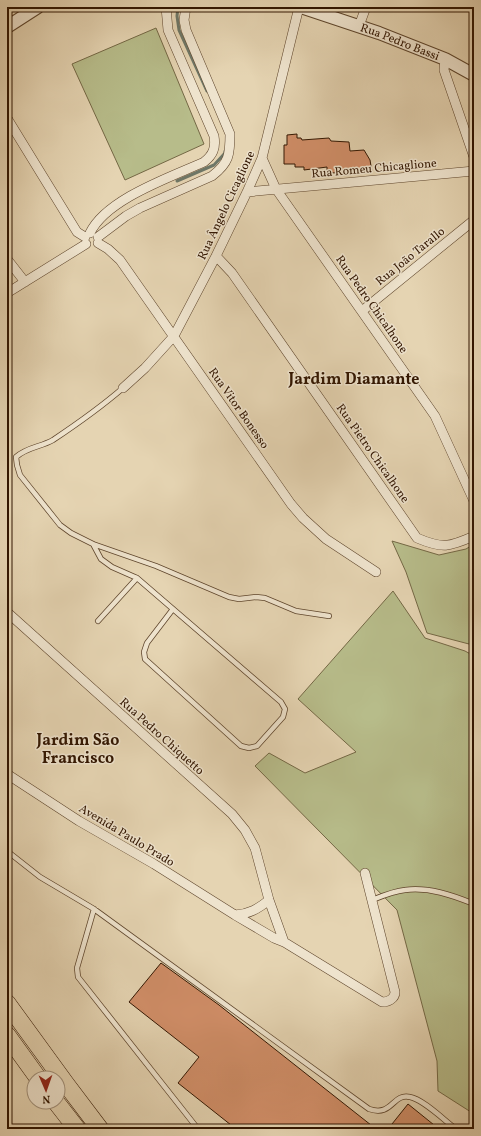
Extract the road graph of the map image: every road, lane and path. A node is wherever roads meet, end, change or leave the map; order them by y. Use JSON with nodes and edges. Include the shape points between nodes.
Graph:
{"nodes":[{"id":1,"x":38,"y":7,"type":"edge"},
{"id":2,"x":166,"y":7,"type":"edge"},
{"id":3,"x":186,"y":7,"type":"edge"},
{"id":4,"x":300,"y":7,"type":"edge"},
{"id":5,"x":366,"y":7,"type":"edge"},
{"id":6,"x":359,"y":26,"type":"junction"},
{"id":7,"x":7,"y":27,"type":"edge"},
{"id":8,"x":445,"y":60,"type":"junction"},
{"id":9,"x":472,"y":71,"type":"edge"},
{"id":10,"x":7,"y":118,"type":"edge"},
{"id":11,"x":474,"y":157,"type":"edge"},
{"id":12,"x":262,"y":158,"type":"junction"},
{"id":13,"x":474,"y":171,"type":"edge"},
{"id":14,"x":276,"y":189,"type":"junction"},
{"id":15,"x":247,"y":192,"type":"junction"},
{"id":16,"x":474,"y":220,"type":"edge"},
{"id":17,"x":92,"y":239,"type":"junction"},
{"id":18,"x":216,"y":256,"type":"junction"},
{"id":19,"x":7,"y":259,"type":"edge"},
{"id":20,"x":25,"y":282,"type":"junction"},
{"id":21,"x":7,"y":293,"type":"edge"},
{"id":22,"x":362,"y":311,"type":"junction"},
{"id":23,"x":174,"y":336,"type":"junction"},
{"id":24,"x":124,"y":388,"type":"joint"},
{"id":25,"x":474,"y":501,"type":"edge"},
{"id":26,"x":474,"y":536,"type":"edge"},
{"id":27,"x":93,"y":544,"type":"junction"},
{"id":28,"x":376,"y":572,"type":"dead end"},
{"id":29,"x":137,"y":578,"type":"junction"},
{"id":30,"x":173,"y":609,"type":"junction"},
{"id":31,"x":7,"y":612,"type":"edge"},
{"id":32,"x":329,"y":616,"type":"dead end"},
{"id":33,"x":98,"y":621,"type":"dead end"},
{"id":34,"x":7,"y":774,"type":"edge"},
{"id":35,"x":7,"y":851,"type":"edge"},
{"id":36,"x":365,"y":873,"type":"dead end"},
{"id":37,"x":269,"y":900,"type":"junction"},
{"id":38,"x":372,"y":900,"type":"junction"},
{"id":39,"x":474,"y":904,"type":"edge"},
{"id":40,"x":94,"y":909,"type":"junction"},
{"id":41,"x":235,"y":915,"type":"junction"},
{"id":42,"x":277,"y":922,"type":"junction"},
{"id":43,"x":261,"y":930,"type":"junction"},
{"id":44,"x":284,"y":942,"type":"junction"},
{"id":45,"x":7,"y":1003,"type":"edge"},
{"id":46,"x":7,"y":1035,"type":"edge"},
{"id":47,"x":32,"y":1070,"type":"edge"},
{"id":48,"x":62,"y":1110,"type":"edge"},
{"id":49,"x":77,"y":1129,"type":"edge"},
{"id":50,"x":100,"y":1129,"type":"edge"},
{"id":51,"x":198,"y":1129,"type":"edge"},
{"id":52,"x":456,"y":1129,"type":"edge"}],
"edges":[{"from":1,"to":7,"type":"street"},
{"from":2,"to":17,"type":"street","via":[[168,30],[214,136],[214,150],[204,162],[132,196],[113,208],[102,218]]},
{"from":3,"to":17,"type":"street","via":[[186,30],[230,134],[228,159],[212,176],[140,208]]},
{"from":4,"to":6,"type":"street","name":"Rua Pedro Bassi"},
{"from":4,"to":12,"type":"street","name":"Rua Ângelo Cicaglione"},
{"from":5,"to":6,"type":"street"},
{"from":6,"to":8,"type":"street","name":"Rua Pedro Bassi"},
{"from":8,"to":9,"type":"street","name":"Rua Pedro Bassi"},
{"from":8,"to":11,"type":"street","via":[[444,70]]},
{"from":10,"to":17,"type":"street","name":"Rua Vitor Bonesso","via":[[77,232]]},
{"from":12,"to":14,"type":"street","name":"Rua Pedro Chicalhone"},
{"from":12,"to":15,"type":"street","name":"Rua Ângelo Cicaglione"},
{"from":13,"to":14,"type":"street","name":"Rua Romeu Chicaglione"},
{"from":14,"to":15,"type":"street","name":"Rua Romeu Chicaglione"},
{"from":14,"to":22,"type":"street","name":"Rua Pedro Chicalhone"},
{"from":15,"to":18,"type":"street","name":"Rua Ângelo Cicaglione"},
{"from":16,"to":22,"type":"street","name":"Rua João Tarallo"},
{"from":17,"to":20,"type":"street"},
{"from":17,"to":23,"type":"street","name":"Rua Vitor Bonesso","via":[[120,260]]},
{"from":18,"to":23,"type":"street","name":"Rua Ângelo Cicaglione"},
{"from":18,"to":26,"type":"street","name":"Rua Pietro Chicalhone","via":[[232,273],[417,538],[433,545],[444,546]]},
{"from":19,"to":20,"type":"street"},
{"from":20,"to":21,"type":"street"},
{"from":22,"to":25,"type":"street","name":"Rua Pedro Chicalhone","via":[[435,416]]},
{"from":23,"to":24,"type":"street","name":"Rua Ângelo Cicaglione"},
{"from":23,"to":28,"type":"street","name":"Rua Vitor Bonesso","via":[[291,504],[326,539]]},
{"from":24,"to":27,"type":"lane","via":[[51,441],[22,451],[16,457],[20,475],[60,525]]},
{"from":27,"to":29,"type":"lane","via":[[101,559],[112,568]]},
{"from":27,"to":32,"type":"lane","via":[[156,566],[230,597],[239,599],[256,596],[296,611]]},
{"from":29,"to":30,"type":"lane"},
{"from":29,"to":33,"type":"lane"},
{"from":30,"to":30,"type":"lane","via":[[281,702],[285,709],[283,717],[256,746],[242,746],[145,659],[147,643]]},
{"from":31,"to":37,"type":"street","name":"Rua Pedro Chiquetto","via":[[232,814],[251,840]]},
{"from":34,"to":41,"type":"street","name":"Avenida Paulo Prado","via":[[79,821]]},
{"from":35,"to":40,"type":"lane","via":[[40,877]]},
{"from":36,"to":38,"type":"street"},
{"from":37,"to":41,"type":"street","via":[[255,910]]},
{"from":37,"to":42,"type":"street","name":"Rua Pedro Chiquetto"},
{"from":38,"to":39,"type":"lane","via":[[404,890],[425,889]]},
{"from":38,"to":44,"type":"street","name":"Avenida Paulo Prado","via":[[395,992],[390,1001],[382,1002]]},
{"from":40,"to":51,"type":"lane","via":[[77,968],[78,977]]},
{"from":40,"to":52,"type":"lane","via":[[369,1109],[376,1112],[385,1110],[400,1097],[410,1096]]},
{"from":41,"to":43,"type":"street","name":"Avenida Paulo Prado"},
{"from":42,"to":43,"type":"street","via":[[270,930]]},
{"from":42,"to":44,"type":"street","name":"Rua Pedro Chiquetto"},
{"from":43,"to":44,"type":"street","name":"Avenida Paulo Prado"},
{"from":45,"to":50,"type":"highway"},
{"from":46,"to":47,"type":"highway"},
{"from":48,"to":49,"type":"highway"}]}
